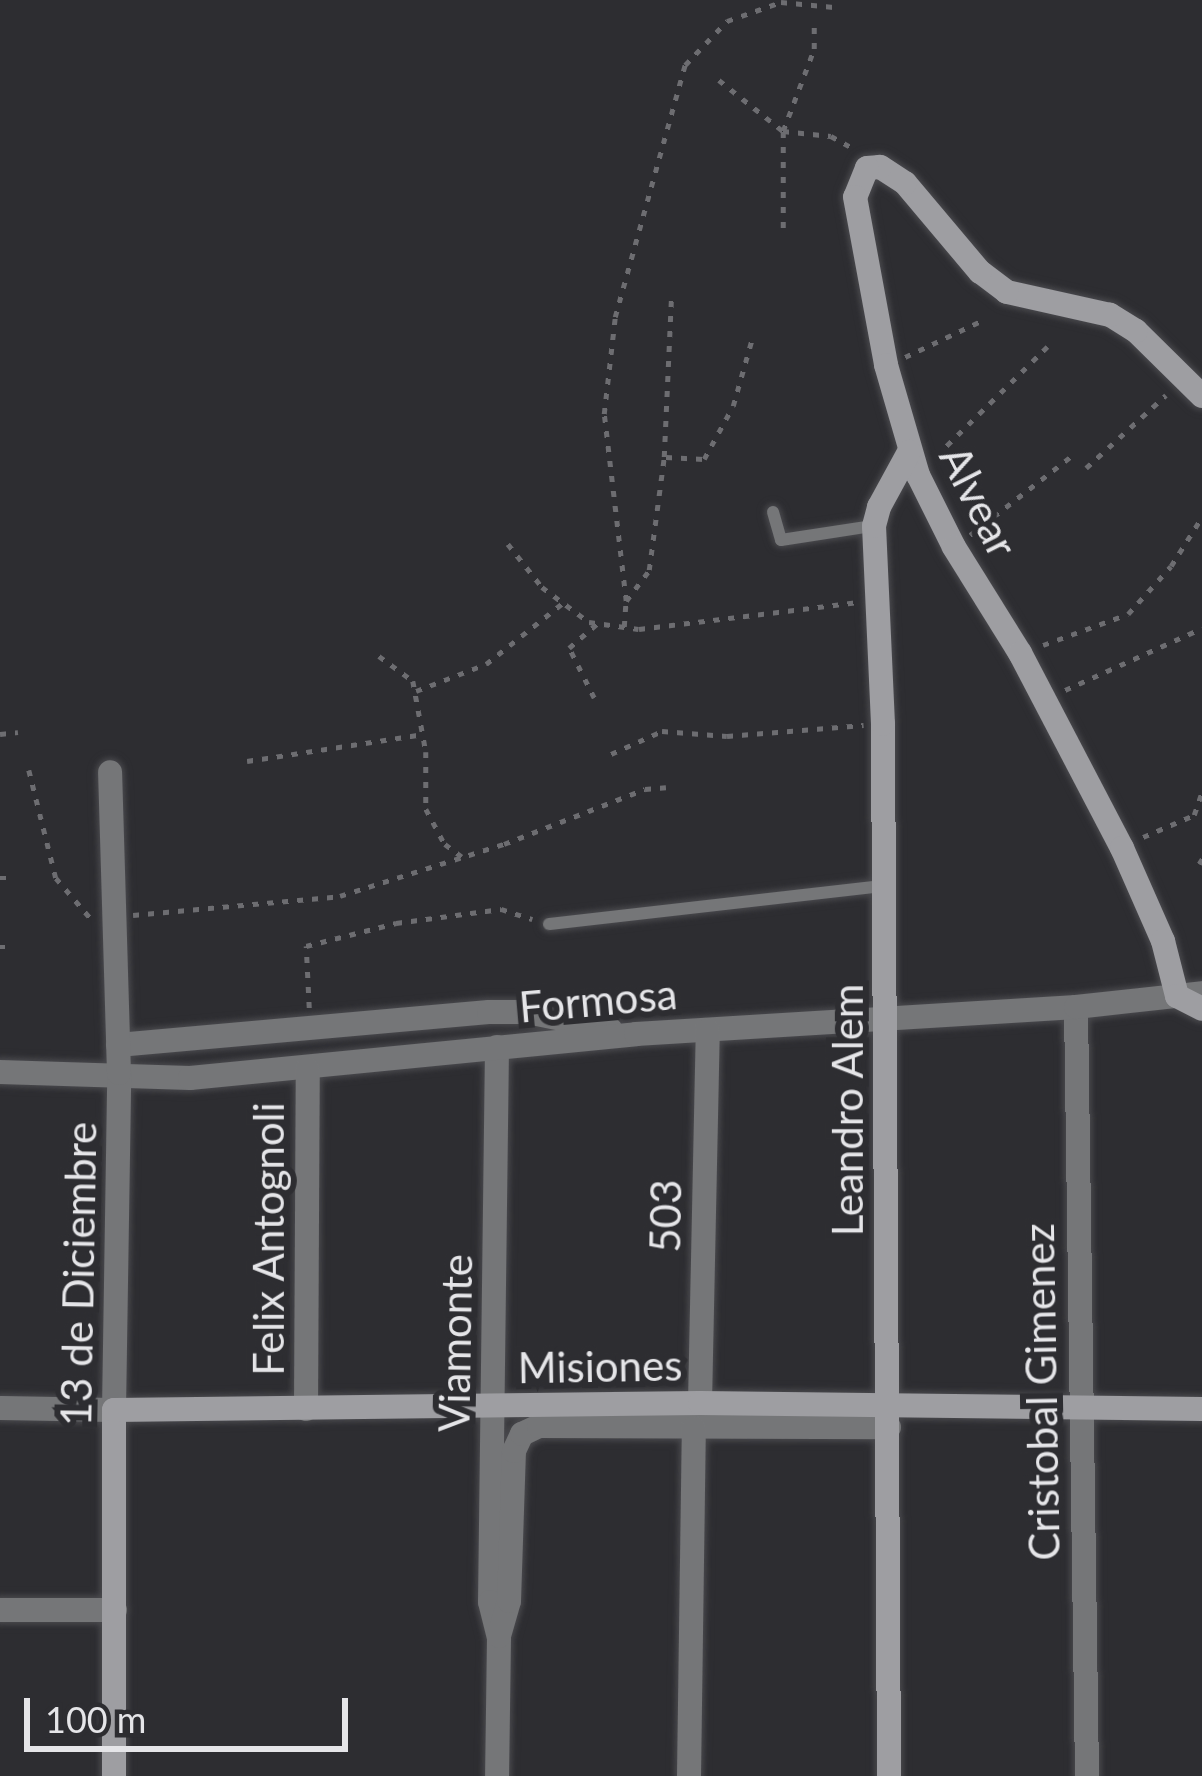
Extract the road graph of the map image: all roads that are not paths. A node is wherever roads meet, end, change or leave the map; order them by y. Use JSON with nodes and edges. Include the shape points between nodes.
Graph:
{"nodes":[{"id":1,"x":1193,"y":387,"type":"edge"},
{"id":2,"x":914,"y":464,"type":"junction"},
{"id":3,"x":772,"y":512,"type":"dead end"},
{"id":4,"x":874,"y":526,"type":"junction"},
{"id":5,"x":110,"y":772,"type":"dead end"},
{"id":6,"x":884,"y":886,"type":"junction"},
{"id":7,"x":549,"y":924,"type":"road end"},
{"id":8,"x":1190,"y":995,"type":"edge"},
{"id":9,"x":1076,"y":1007,"type":"junction"},
{"id":10,"x":1202,"y":1010,"type":"edge"},
{"id":11,"x":886,"y":1020,"type":"junction"},
{"id":12,"x":708,"y":1030,"type":"junction"},
{"id":13,"x":636,"y":1034,"type":"junction"},
{"id":14,"x":118,"y":1045,"type":"junction"},
{"id":15,"x":496,"y":1047,"type":"junction"},
{"id":16,"x":308,"y":1069,"type":"junction"},
{"id":17,"x":0,"y":1072,"type":"edge"},
{"id":18,"x":119,"y":1073,"type":"junction"},
{"id":19,"x":493,"y":1407,"type":"junction"},
{"id":20,"x":0,"y":1408,"type":"edge"},
{"id":21,"x":1078,"y":1408,"type":"junction"},
{"id":22,"x":306,"y":1409,"type":"junction"},
{"id":23,"x":1202,"y":1409,"type":"edge"},
{"id":24,"x":114,"y":1410,"type":"junction"},
{"id":25,"x":697,"y":1415,"type":"junction"},
{"id":26,"x":889,"y":1416,"type":"junction"},
{"id":27,"x":522,"y":1434,"type":"joint"},
{"id":28,"x":0,"y":1610,"type":"edge"},
{"id":29,"x":115,"y":1610,"type":"junction"},
{"id":30,"x":499,"y":1639,"type":"junction"},
{"id":31,"x":114,"y":1776,"type":"edge"},
{"id":32,"x":497,"y":1776,"type":"edge"},
{"id":33,"x":689,"y":1776,"type":"edge"},
{"id":34,"x":889,"y":1776,"type":"edge"},
{"id":35,"x":1087,"y":1776,"type":"edge"}],
"edges":[{"from":1,"to":2,"type":"street","name":"Alvear","via":[[1110,315],[1007,292],[904,184],[880,167],[867,168],[855,197]]},
{"from":2,"to":4,"type":"street","name":"Leandro Alem","via":[[878,506]]},
{"from":2,"to":8,"type":"street","name":"Alvear","via":[[1122,848]]},
{"from":3,"to":4,"type":"lane","via":[[781,540]]},
{"from":4,"to":6,"type":"street","name":"Leandro Alem"},
{"from":5,"to":14,"type":"street","name":"13 de Diciembre"},
{"from":6,"to":7,"type":"lane"},
{"from":6,"to":11,"type":"street","name":"Leandro Alem"},
{"from":8,"to":9,"type":"street","name":"Formosa"},
{"from":8,"to":10,"type":"street"},
{"from":9,"to":11,"type":"street","name":"Formosa"},
{"from":9,"to":21,"type":"street","name":"Cristobal Gimenez"},
{"from":11,"to":12,"type":"street","name":"Formosa"},
{"from":11,"to":26,"type":"street","name":"Leandro Alem"},
{"from":12,"to":13,"type":"street","name":"Formosa"},
{"from":12,"to":25,"type":"street","name":"503"},
{"from":13,"to":14,"type":"street","via":[[527,1012]]},
{"from":13,"to":15,"type":"street","name":"Formosa"},
{"from":14,"to":18,"type":"street","name":"13 de Diciembre"},
{"from":15,"to":16,"type":"street","name":"Formosa"},
{"from":15,"to":19,"type":"street","name":"Viamonte"},
{"from":16,"to":18,"type":"street","name":"Formosa","via":[[190,1078]]},
{"from":16,"to":22,"type":"street","name":"Felix Antognoli"},
{"from":17,"to":18,"type":"street","name":"Formosa"},
{"from":18,"to":24,"type":"street","name":"13 de Diciembre"},
{"from":19,"to":22,"type":"street","name":"Misiones"},
{"from":19,"to":25,"type":"street","name":"Misiones"},
{"from":19,"to":30,"type":"street","name":"Viamonte","via":[[490,1602]]},
{"from":20,"to":24,"type":"street","name":"Misiones"},
{"from":21,"to":23,"type":"street","name":"Misiones"},
{"from":21,"to":26,"type":"street","name":"Misiones"},
{"from":21,"to":35,"type":"street","name":"Cristobal Gimenez"},
{"from":22,"to":24,"type":"street","name":"Misiones"},
{"from":24,"to":29,"type":"street","name":"13 de Diciembre"},
{"from":25,"to":26,"type":"street","name":"Misiones"},
{"from":25,"to":27,"type":"street","name":"Misiones","via":[[539,1426]]},
{"from":25,"to":33,"type":"street","name":"503"},
{"from":26,"to":34,"type":"street","name":"Leandro Alem"},
{"from":27,"to":30,"type":"street","name":"Viamonte","via":[[514,1451],[509,1601]]},
{"from":28,"to":29,"type":"street"},
{"from":29,"to":31,"type":"street","name":"13 de Diciembre"},
{"from":30,"to":32,"type":"street","name":"Viamonte"}]}
